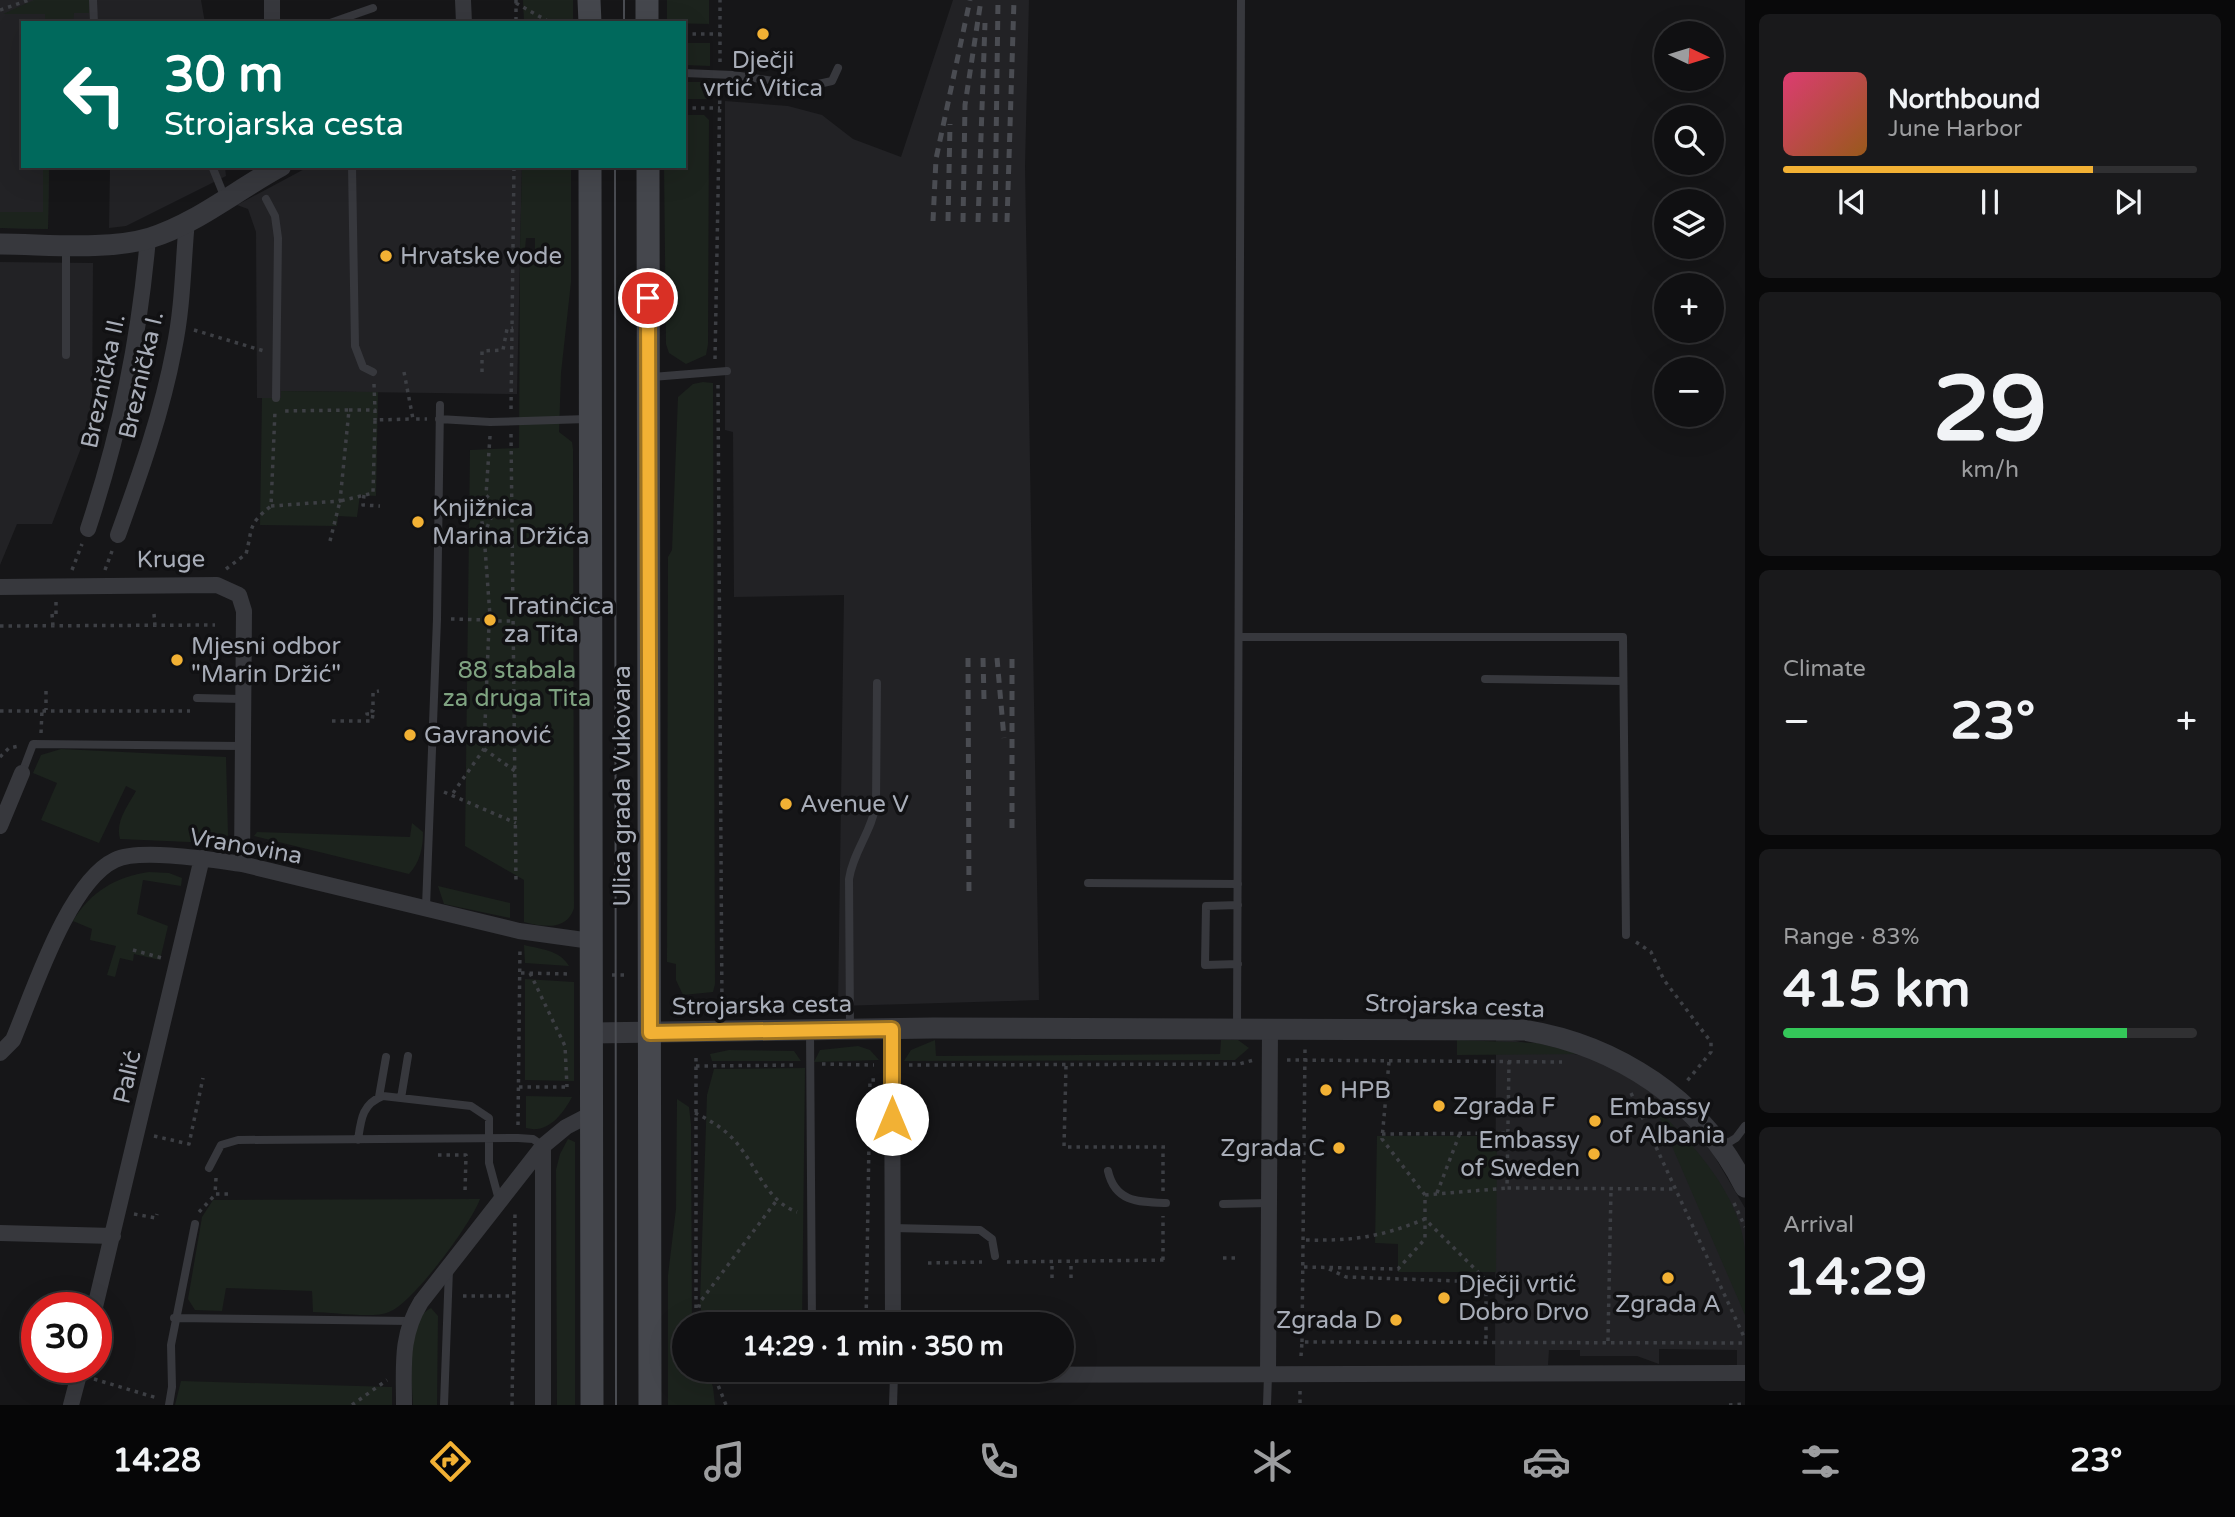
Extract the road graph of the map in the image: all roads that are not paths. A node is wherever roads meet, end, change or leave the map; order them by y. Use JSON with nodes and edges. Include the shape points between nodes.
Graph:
{"nodes":[{"id":1,"x":93,"y":0,"type":"edge"},
{"id":2,"x":272,"y":0,"type":"edge"},
{"id":3,"x":463,"y":0,"type":"edge"},
{"id":4,"x":589,"y":0,"type":"edge"},
{"id":5,"x":647,"y":0,"type":"edge"},
{"id":6,"x":1241,"y":0,"type":"edge"},
{"id":7,"x":373,"y":8,"type":"dead end"},
{"id":8,"x":94,"y":21,"type":"edge"},
{"id":9,"x":272,"y":21,"type":"edge"},
{"id":10,"x":336,"y":21,"type":"edge"},
{"id":11,"x":464,"y":21,"type":"edge"},
{"id":12,"x":590,"y":21,"type":"edge"},
{"id":13,"x":647,"y":21,"type":"edge"},
{"id":14,"x":838,"y":68,"type":"dead end"},
{"id":15,"x":686,"y":73,"type":"edge"},
{"id":16,"x":213,"y":168,"type":"edge"},
{"id":17,"x":274,"y":168,"type":"edge"},
{"id":18,"x":352,"y":168,"type":"edge"},
{"id":19,"x":590,"y":168,"type":"edge"},
{"id":20,"x":648,"y":168,"type":"edge"},
{"id":21,"x":225,"y":198,"type":"junction"},
{"id":22,"x":266,"y":199,"type":"dead end"},
{"id":23,"x":187,"y":220,"type":"junction"},
{"id":24,"x":148,"y":238,"type":"junction"},
{"id":25,"x":0,"y":244,"type":"edge"},
{"id":26,"x":66,"y":244,"type":"junction"},
{"id":27,"x":66,"y":355,"type":"dead end"},
{"id":28,"x":727,"y":371,"type":"dead end"},
{"id":29,"x":373,"y":372,"type":"road end"},
{"id":30,"x":649,"y":377,"type":"junction"},
{"id":31,"x":276,"y":398,"type":"road end"},
{"id":32,"x":440,"y":405,"type":"dead end"},
{"id":33,"x":439,"y":419,"type":"junction"},
{"id":34,"x":589,"y":419,"type":"junction"},
{"id":35,"x":88,"y":530,"type":"road end"},
{"id":36,"x":118,"y":535,"type":"road end"},
{"id":37,"x":0,"y":587,"type":"edge"},
{"id":38,"x":1239,"y":637,"type":"junction"},
{"id":39,"x":1485,"y":680,"type":"dead end"},
{"id":40,"x":1622,"y":681,"type":"junction"},
{"id":41,"x":877,"y":683,"type":"dead end"},
{"id":42,"x":197,"y":698,"type":"dead end"},
{"id":43,"x":242,"y":699,"type":"junction"},
{"id":44,"x":242,"y":746,"type":"junction"},
{"id":45,"x":22,"y":773,"type":"joint"},
{"id":46,"x":0,"y":826,"type":"edge"},
{"id":47,"x":202,"y":858,"type":"junction"},
{"id":48,"x":242,"y":864,"type":"junction"},
{"id":49,"x":1088,"y":883,"type":"dead end"},
{"id":50,"x":1238,"y":884,"type":"junction"},
{"id":51,"x":1238,"y":905,"type":"junction"},
{"id":52,"x":426,"y":907,"type":"junction"},
{"id":53,"x":1626,"y":935,"type":"road end"},
{"id":54,"x":591,"y":941,"type":"junction"},
{"id":55,"x":1238,"y":964,"type":"junction"},
{"id":56,"x":892,"y":1029,"type":"junction"},
{"id":57,"x":1237,"y":1029,"type":"junction"},
{"id":58,"x":1270,"y":1029,"type":"junction"},
{"id":59,"x":850,"y":1030,"type":"junction"},
{"id":60,"x":810,"y":1031,"type":"junction"},
{"id":61,"x":591,"y":1033,"type":"junction"},
{"id":62,"x":650,"y":1033,"type":"junction"},
{"id":63,"x":0,"y":1053,"type":"edge"},
{"id":64,"x":408,"y":1056,"type":"dead end"},
{"id":65,"x":386,"y":1058,"type":"dead end"},
{"id":66,"x":379,"y":1097,"type":"junction"},
{"id":67,"x":401,"y":1098,"type":"junction"},
{"id":68,"x":591,"y":1114,"type":"junction"},
{"id":69,"x":1745,"y":1126,"type":"edge"},
{"id":70,"x":487,"y":1139,"type":"junction"},
{"id":71,"x":358,"y":1140,"type":"junction"},
{"id":72,"x":543,"y":1146,"type":"junction"},
{"id":73,"x":1721,"y":1147,"type":"junction"},
{"id":74,"x":212,"y":1169,"type":"road end"},
{"id":75,"x":1108,"y":1171,"type":"dead end"},
{"id":76,"x":1739,"y":1194,"type":"edge"},
{"id":77,"x":500,"y":1203,"type":"junction"},
{"id":78,"x":1166,"y":1203,"type":"dead end"},
{"id":79,"x":1223,"y":1203,"type":"dead end"},
{"id":80,"x":1269,"y":1203,"type":"junction"},
{"id":81,"x":195,"y":1224,"type":"road end"},
{"id":82,"x":893,"y":1228,"type":"junction"},
{"id":83,"x":0,"y":1233,"type":"edge"},
{"id":84,"x":113,"y":1236,"type":"junction"},
{"id":85,"x":995,"y":1260,"type":"road end"},
{"id":86,"x":449,"y":1269,"type":"junction"},
{"id":87,"x":100,"y":1292,"type":"edge"},
{"id":88,"x":812,"y":1312,"type":"edge"},
{"id":89,"x":893,"y":1312,"type":"edge"},
{"id":90,"x":174,"y":1318,"type":"junction"},
{"id":91,"x":409,"y":1321,"type":"junction"},
{"id":92,"x":1745,"y":1373,"type":"edge"},
{"id":93,"x":1074,"y":1374,"type":"edge"},
{"id":94,"x":1268,"y":1375,"type":"junction"},
{"id":95,"x":894,"y":1382,"type":"edge"},
{"id":96,"x":79,"y":1383,"type":"edge"},
{"id":97,"x":170,"y":1403,"type":"edge"},
{"id":98,"x":71,"y":1405,"type":"edge"},
{"id":99,"x":404,"y":1405,"type":"edge"},
{"id":100,"x":444,"y":1405,"type":"edge"},
{"id":101,"x":543,"y":1405,"type":"edge"},
{"id":102,"x":592,"y":1405,"type":"edge"},
{"id":103,"x":650,"y":1405,"type":"edge"},
{"id":104,"x":893,"y":1405,"type":"edge"},
{"id":105,"x":1267,"y":1405,"type":"edge"}],
"edges":[{"from":1,"to":8,"type":"lane"},
{"from":2,"to":9,"type":"street"},
{"from":3,"to":11,"type":"street"},
{"from":4,"to":12,"type":"main road"},
{"from":5,"to":13,"type":"main road"},
{"from":6,"to":38,"type":"lane"},
{"from":7,"to":10,"type":"lane"},
{"from":14,"to":15,"type":"lane","via":[[832,81],[809,86]]},
{"from":16,"to":21,"type":"lane"},
{"from":17,"to":21,"type":"street"},
{"from":18,"to":29,"type":"lane","via":[[355,346],[363,367]]},
{"from":19,"to":34,"type":"main road","name":"Ulica grada Vukovara"},
{"from":20,"to":30,"type":"main road","name":"Ulica grada Vukovara"},
{"from":21,"to":23,"type":"street"},
{"from":22,"to":31,"type":"lane","via":[[275,216],[278,238]]},
{"from":23,"to":24,"type":"street"},
{"from":23,"to":36,"type":"street","name":"Breznička I.","via":[[178,326],[159,414]]},
{"from":24,"to":26,"type":"street"},
{"from":24,"to":35,"type":"street","name":"Breznička II.","via":[[121,422]]},
{"from":25,"to":26,"type":"street"},
{"from":26,"to":27,"type":"lane"},
{"from":28,"to":30,"type":"lane"},
{"from":30,"to":62,"type":"main road","name":"Ulica grada Vukovara"},
{"from":32,"to":33,"type":"lane"},
{"from":33,"to":34,"type":"lane"},
{"from":33,"to":52,"type":"lane"},
{"from":34,"to":54,"type":"main road","name":"Ulica grada Vukovara"},
{"from":37,"to":43,"type":"street","name":"Kruge","via":[[217,585],[233,590],[244,611]]},
{"from":38,"to":40,"type":"lane","via":[[1623,637]]},
{"from":38,"to":50,"type":"lane"},
{"from":39,"to":40,"type":"lane"},
{"from":40,"to":53,"type":"lane"},
{"from":41,"to":59,"type":"lane","via":[[876,804],[849,879]]},
{"from":42,"to":43,"type":"lane"},
{"from":43,"to":44,"type":"street","name":"Kruge"},
{"from":44,"to":45,"type":"lane","via":[[33,744]]},
{"from":44,"to":48,"type":"street","name":"Kruge"},
{"from":45,"to":46,"type":"street"},
{"from":47,"to":48,"type":"street","name":"Vranovina"},
{"from":47,"to":63,"type":"street","name":"Vranovina","via":[[131,855],[103,869],[66,916],[13,1040]]},
{"from":47,"to":84,"type":"street","name":"Palić"},
{"from":48,"to":52,"type":"street","name":"Vranovina"},
{"from":49,"to":50,"type":"lane"},
{"from":50,"to":51,"type":"lane"},
{"from":51,"to":55,"type":"lane"},
{"from":51,"to":55,"type":"lane","via":[[1206,906],[1205,965]]},
{"from":52,"to":54,"type":"street","name":"Vranovina","via":[[519,931]]},
{"from":54,"to":61,"type":"main road","name":"Ulica grada Vukovara"},
{"from":55,"to":57,"type":"lane"},
{"from":56,"to":57,"type":"street","name":"Strojarska cesta"},
{"from":56,"to":59,"type":"street","name":"Strojarska cesta"},
{"from":56,"to":82,"type":"street"},
{"from":57,"to":58,"type":"street","name":"Strojarska cesta"},
{"from":58,"to":73,"type":"street","name":"Strojarska cesta","via":[[1492,1029],[1567,1038],[1658,1084]]},
{"from":58,"to":80,"type":"street"},
{"from":59,"to":60,"type":"street","name":"Strojarska cesta"},
{"from":60,"to":62,"type":"street","name":"Strojarska cesta"},
{"from":60,"to":88,"type":"lane"},
{"from":61,"to":62,"type":"street","name":"Strojarska cesta"},
{"from":61,"to":68,"type":"main road","name":"Ulica grada Vukovara"},
{"from":62,"to":103,"type":"main road","name":"Ulica grada Vukovara"},
{"from":64,"to":67,"type":"lane"},
{"from":65,"to":66,"type":"lane"},
{"from":66,"to":67,"type":"lane"},
{"from":66,"to":71,"type":"lane","via":[[370,1101],[362,1114]]},
{"from":67,"to":70,"type":"lane","via":[[483,1111],[489,1118]]},
{"from":68,"to":72,"type":"street"},
{"from":68,"to":102,"type":"main road","name":"Ulica grada Vukovara"},
{"from":69,"to":73,"type":"lane"},
{"from":70,"to":71,"type":"lane"},
{"from":70,"to":72,"type":"lane","via":[[533,1139]]},
{"from":70,"to":77,"type":"lane"},
{"from":71,"to":74,"type":"lane","via":[[227,1142],[221,1145]]},
{"from":72,"to":77,"type":"street"},
{"from":72,"to":101,"type":"street"},
{"from":73,"to":76,"type":"street","name":"Strojarska cesta"},
{"from":75,"to":78,"type":"lane","via":[[1111,1186],[1119,1195],[1132,1201]]},
{"from":77,"to":86,"type":"street"},
{"from":79,"to":80,"type":"lane"},
{"from":80,"to":94,"type":"street"},
{"from":81,"to":90,"type":"lane"},
{"from":82,"to":85,"type":"lane","via":[[980,1230],[992,1239]]},
{"from":82,"to":89,"type":"street"},
{"from":83,"to":84,"type":"street"},
{"from":84,"to":87,"type":"street","name":"Palić"},
{"from":86,"to":91,"type":"street"},
{"from":86,"to":100,"type":"lane"},
{"from":90,"to":91,"type":"lane"},
{"from":90,"to":97,"type":"lane"},
{"from":91,"to":99,"type":"street"},
{"from":92,"to":94,"type":"street"},
{"from":93,"to":94,"type":"street"},
{"from":94,"to":105,"type":"lane"},
{"from":95,"to":104,"type":"lane"},
{"from":96,"to":98,"type":"street"}]}
